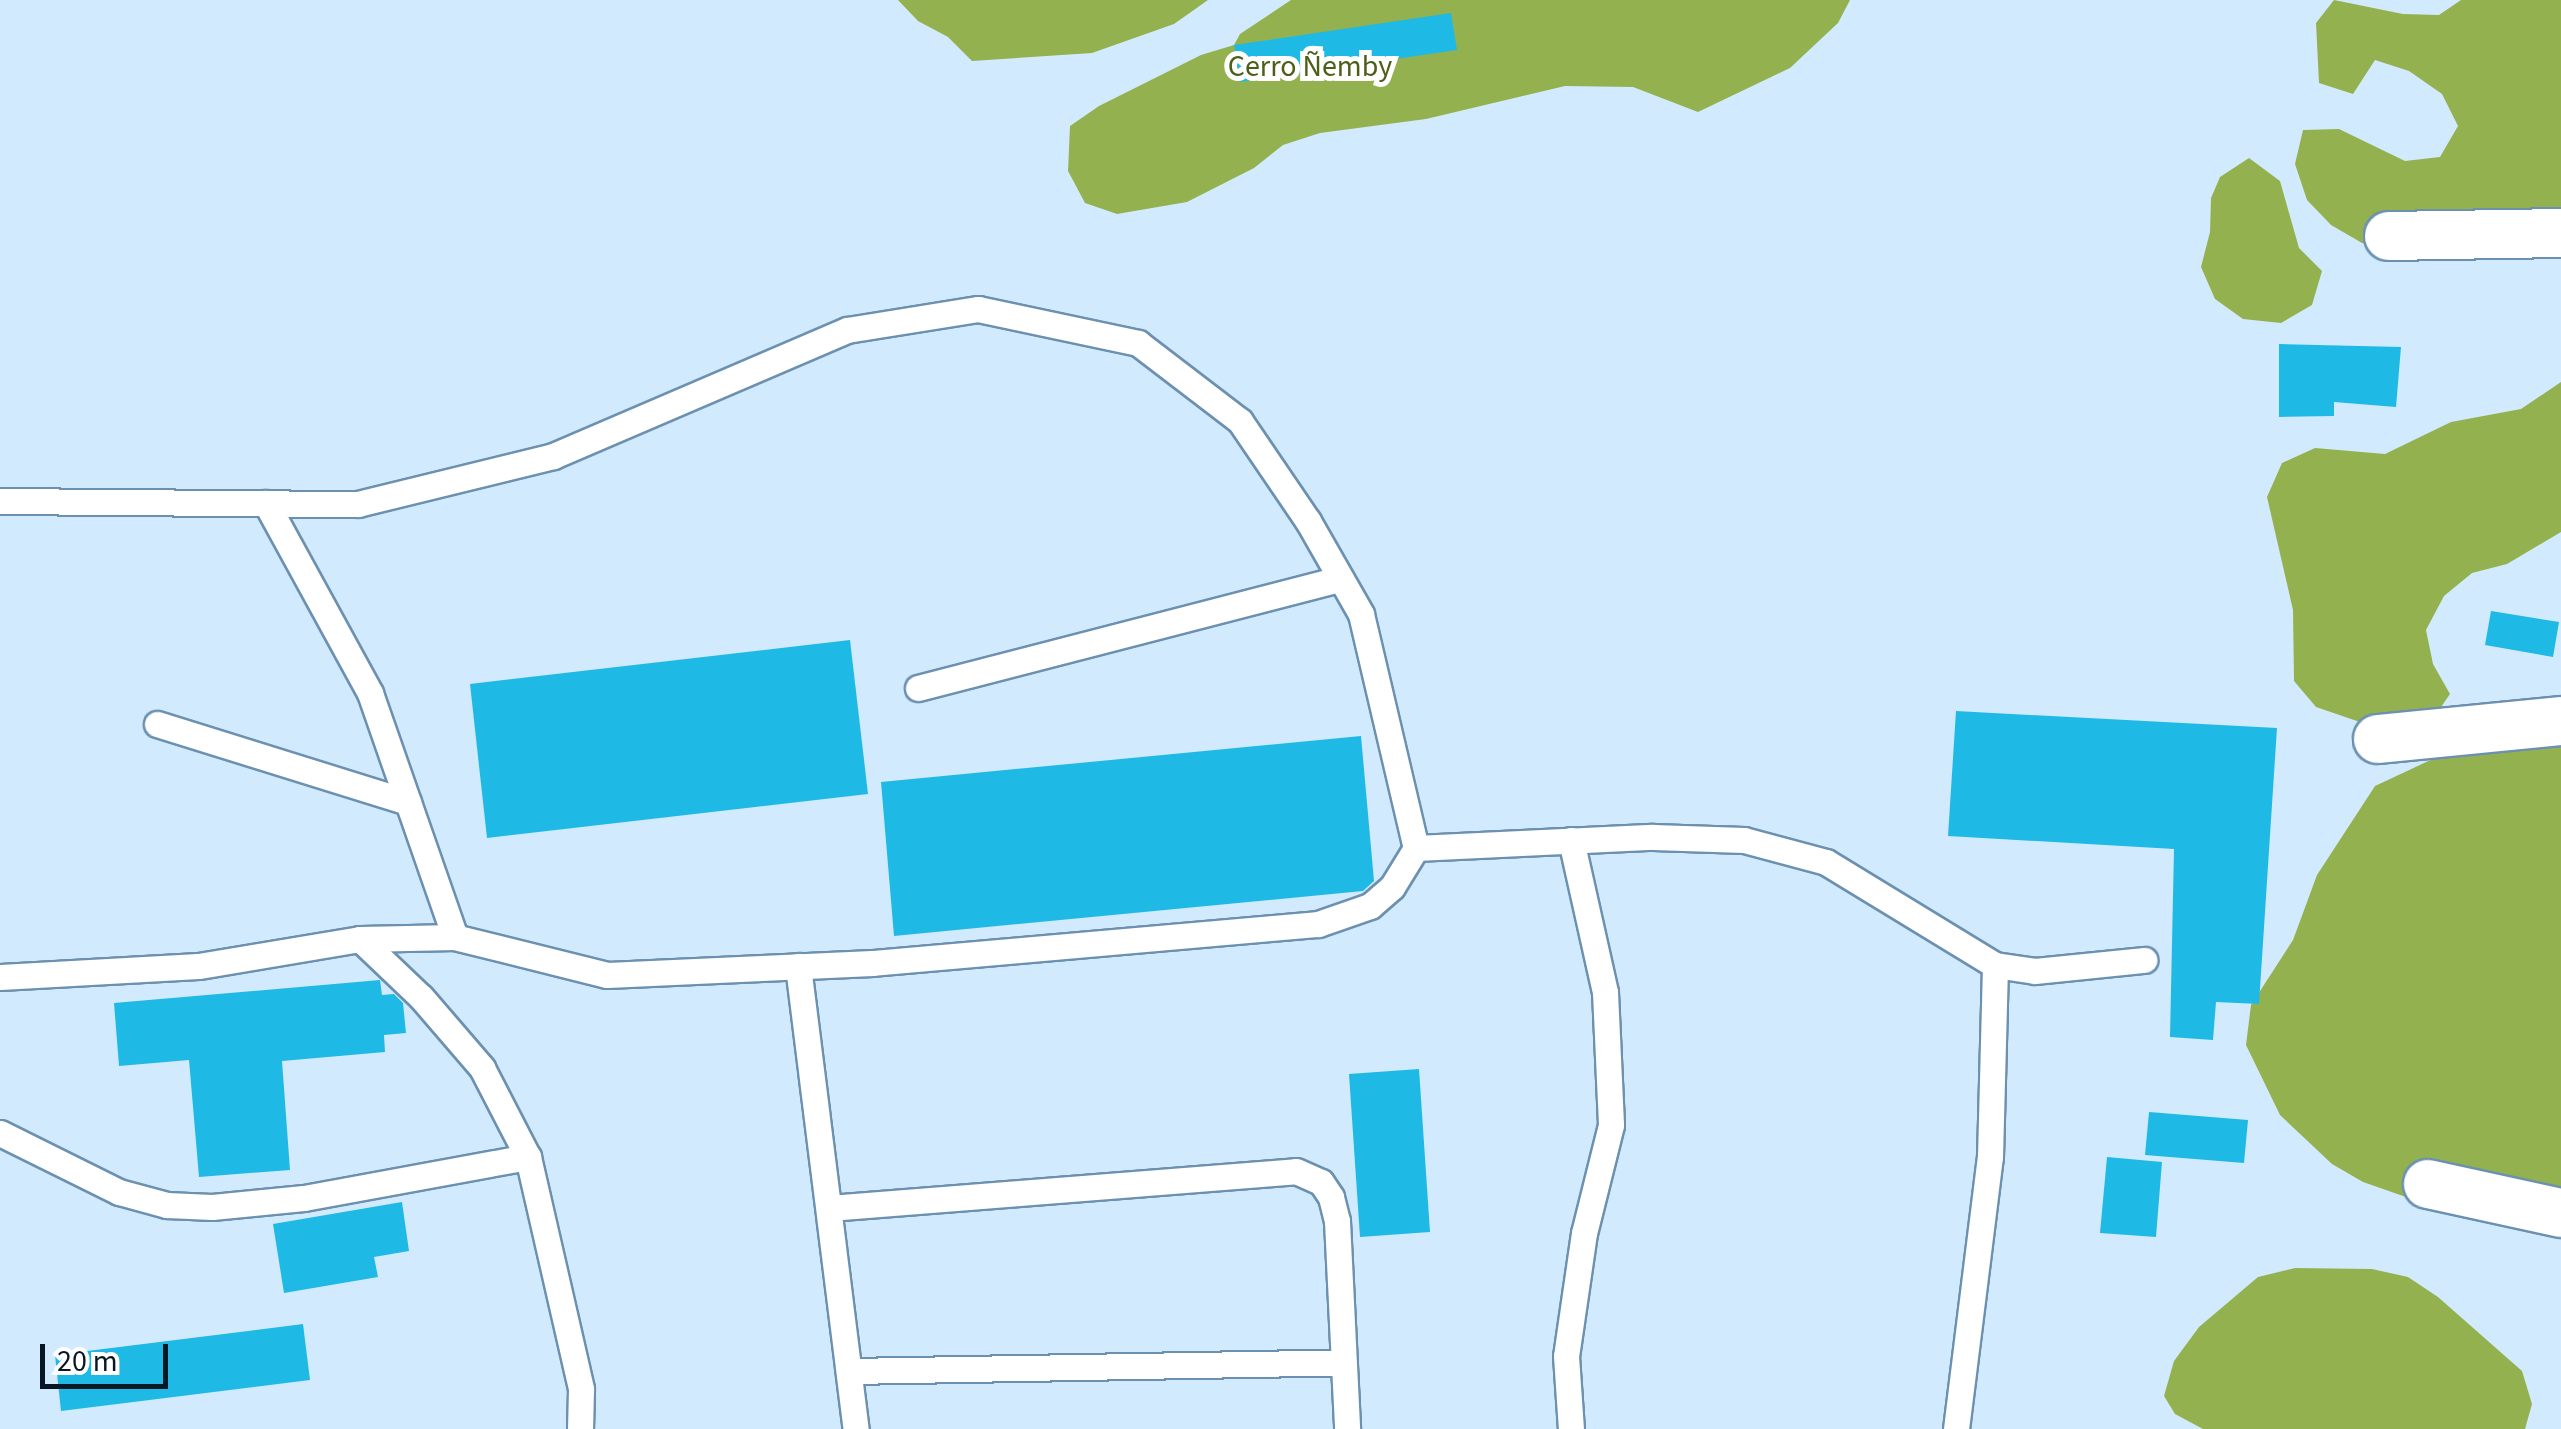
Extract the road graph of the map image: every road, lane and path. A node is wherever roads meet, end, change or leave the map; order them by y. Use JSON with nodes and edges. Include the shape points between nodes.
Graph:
{"nodes":[{"id":1,"x":2561,"y":233,"type":"edge"},
{"id":2,"x":2389,"y":236,"type":"dead end"},
{"id":3,"x":0,"y":502,"type":"edge"},
{"id":4,"x":266,"y":503,"type":"junction"},
{"id":5,"x":1340,"y":578,"type":"junction"},
{"id":6,"x":918,"y":688,"type":"dead end"},
{"id":7,"x":2561,"y":721,"type":"edge"},
{"id":8,"x":157,"y":724,"type":"dead end"},
{"id":9,"x":2378,"y":739,"type":"dead end"},
{"id":10,"x":408,"y":802,"type":"junction"},
{"id":11,"x":1571,"y":840,"type":"junction"},
{"id":12,"x":1416,"y":848,"type":"junction"},
{"id":13,"x":455,"y":937,"type":"junction"},
{"id":14,"x":360,"y":940,"type":"junction"},
{"id":15,"x":2144,"y":960,"type":"dead end"},
{"id":16,"x":798,"y":966,"type":"junction"},
{"id":17,"x":1995,"y":966,"type":"junction"},
{"id":18,"x":0,"y":977,"type":"edge"},
{"id":19,"x":0,"y":1133,"type":"edge"},
{"id":20,"x":528,"y":1157,"type":"junction"},
{"id":21,"x":2428,"y":1184,"type":"dead end"},
{"id":22,"x":829,"y":1208,"type":"junction"},
{"id":23,"x":2561,"y":1213,"type":"edge"},
{"id":24,"x":1342,"y":1362,"type":"junction"},
{"id":25,"x":848,"y":1371,"type":"junction"},
{"id":26,"x":580,"y":1429,"type":"edge"},
{"id":27,"x":856,"y":1429,"type":"edge"},
{"id":28,"x":1347,"y":1429,"type":"edge"},
{"id":29,"x":1571,"y":1429,"type":"edge"},
{"id":30,"x":1956,"y":1429,"type":"edge"}],
"edges":[{"from":1,"to":2,"type":"street"},
{"from":3,"to":4,"type":"lane"},
{"from":4,"to":5,"type":"lane","via":[[358,504],[554,456],[847,330],[978,309],[1138,342],[1240,421]]},
{"from":4,"to":10,"type":"lane","via":[[370,692]]},
{"from":5,"to":6,"type":"lane"},
{"from":5,"to":12,"type":"lane","via":[[1361,614]]},
{"from":7,"to":9,"type":"street"},
{"from":8,"to":10,"type":"lane"},
{"from":10,"to":13,"type":"lane"},
{"from":11,"to":12,"type":"lane"},
{"from":11,"to":17,"type":"lane","via":[[1744,840],[1826,862]]},
{"from":11,"to":29,"type":"lane","via":[[1605,992],[1611,1125],[1584,1233],[1566,1356]]},
{"from":12,"to":16,"type":"lane","via":[[1392,887],[1370,906],[1318,924]]},
{"from":13,"to":14,"type":"lane"},
{"from":13,"to":16,"type":"lane","via":[[608,975]]},
{"from":14,"to":18,"type":"lane","via":[[198,966]]},
{"from":14,"to":20,"type":"lane","via":[[482,1068]]},
{"from":15,"to":17,"type":"lane","via":[[2036,971]]},
{"from":16,"to":22,"type":"lane"},
{"from":17,"to":30,"type":"lane","via":[[1990,1157]]},
{"from":19,"to":20,"type":"lane","via":[[119,1192],[167,1205],[304,1198]]},
{"from":20,"to":26,"type":"lane","via":[[580,1389]]},
{"from":21,"to":23,"type":"street"},
{"from":22,"to":24,"type":"lane","via":[[1296,1171],[1321,1182],[1334,1209]]},
{"from":22,"to":25,"type":"lane"},
{"from":24,"to":25,"type":"lane"},
{"from":24,"to":28,"type":"lane"},
{"from":25,"to":27,"type":"lane"}]}
